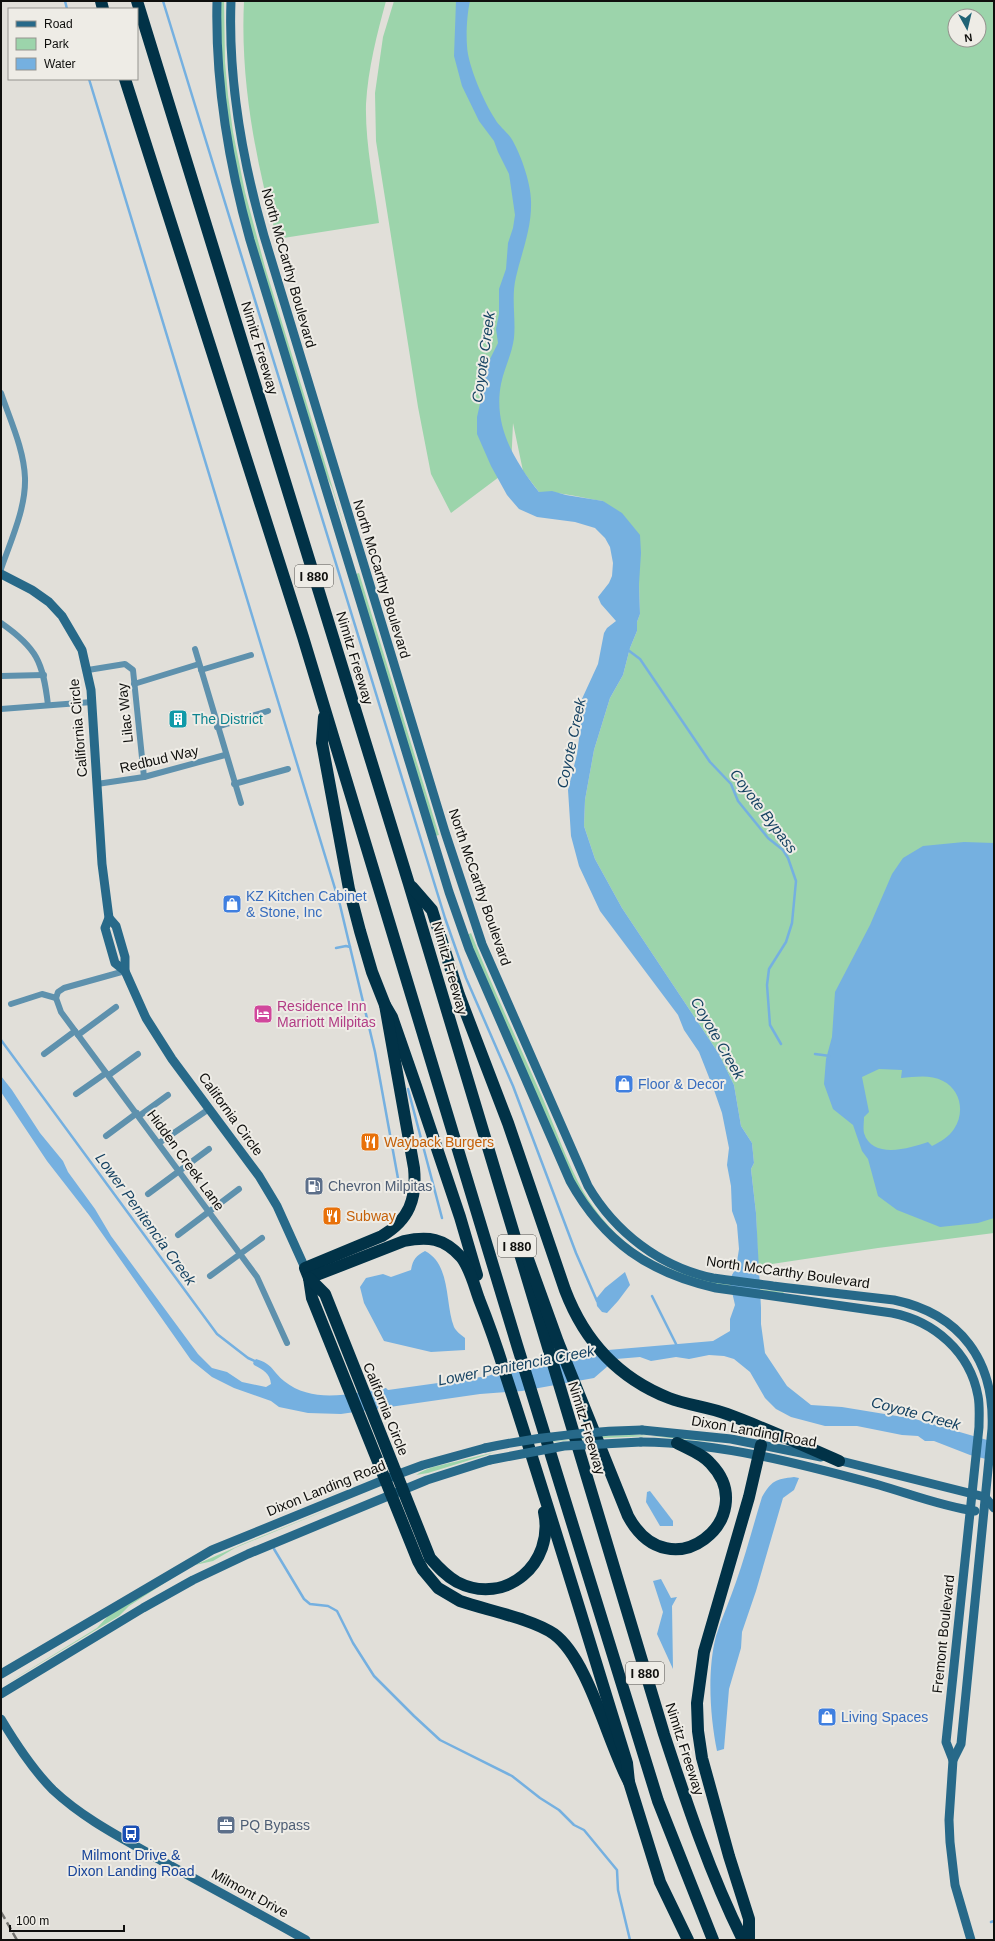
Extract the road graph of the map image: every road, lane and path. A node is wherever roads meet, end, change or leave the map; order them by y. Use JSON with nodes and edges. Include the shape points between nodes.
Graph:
{"nodes":[{"id":1,"x":137,"y":1,"type":"edge"},
{"id":2,"x":217,"y":1,"type":"edge"},
{"id":3,"x":231,"y":1,"type":"edge"},
{"id":4,"x":125,"y":80,"type":"edge"},
{"id":5,"x":1,"y":393,"type":"edge"},
{"id":6,"x":362,"y":559,"type":"junction"},
{"id":7,"x":348,"y":563,"type":"junction"},
{"id":8,"x":1,"y":569,"type":"edge"},
{"id":9,"x":1,"y":574,"type":"edge"},
{"id":10,"x":1,"y":623,"type":"edge"},
{"id":11,"x":195,"y":649,"type":"dead end"},
{"id":12,"x":251,"y":655,"type":"dead end"},
{"id":13,"x":200,"y":667,"type":"junction"},
{"id":14,"x":88,"y":670,"type":"junction"},
{"id":15,"x":44,"y":675,"type":"junction"},
{"id":16,"x":1,"y":676,"type":"edge"},
{"id":17,"x":134,"y":684,"type":"junction"},
{"id":18,"x":92,"y":702,"type":"junction"},
{"id":19,"x":48,"y":705,"type":"junction"},
{"id":20,"x":1,"y":709,"type":"edge"},
{"id":21,"x":324,"y":710,"type":"junction"},
{"id":22,"x":268,"y":711,"type":"dead end"},
{"id":23,"x":217,"y":727,"type":"junction"},
{"id":24,"x":421,"y":754,"type":"junction"},
{"id":25,"x":225,"y":755,"type":"junction"},
{"id":26,"x":408,"y":758,"type":"junction"},
{"id":27,"x":288,"y":769,"type":"dead end"},
{"id":28,"x":144,"y":777,"type":"junction"},
{"id":29,"x":97,"y":784,"type":"junction"},
{"id":30,"x":234,"y":784,"type":"junction"},
{"id":31,"x":240,"y":803,"type":"dead end"},
{"id":32,"x":409,"y":884,"type":"junction"},
{"id":33,"x":125,"y":971,"type":"junction"},
{"id":34,"x":56,"y":998,"type":"junction"},
{"id":35,"x":11,"y":1004,"type":"dead end"},
{"id":36,"x":385,"y":1005,"type":"junction"},
{"id":37,"x":116,"y":1007,"type":"dead end"},
{"id":38,"x":518,"y":1027,"type":"junction"},
{"id":39,"x":77,"y":1033,"type":"junction"},
{"id":40,"x":506,"y":1033,"type":"junction"},
{"id":41,"x":44,"y":1054,"type":"dead end"},
{"id":42,"x":138,"y":1054,"type":"dead end"},
{"id":43,"x":108,"y":1074,"type":"junction"},
{"id":44,"x":76,"y":1094,"type":"dead end"},
{"id":45,"x":168,"y":1095,"type":"dead end"},
{"id":46,"x":209,"y":1109,"type":"junction"},
{"id":47,"x":138,"y":1115,"type":"junction"},
{"id":48,"x":106,"y":1136,"type":"dead end"},
{"id":49,"x":159,"y":1143,"type":"junction"},
{"id":50,"x":209,"y":1149,"type":"dead end"},
{"id":51,"x":488,"y":1152,"type":"junction"},
{"id":52,"x":178,"y":1172,"type":"junction"},
{"id":53,"x":239,"y":1189,"type":"dead end"},
{"id":54,"x":148,"y":1194,"type":"dead end"},
{"id":55,"x":209,"y":1212,"type":"junction"},
{"id":56,"x":178,"y":1235,"type":"dead end"},
{"id":57,"x":262,"y":1238,"type":"dead end"},
{"id":58,"x":239,"y":1254,"type":"junction"},
{"id":59,"x":307,"y":1273,"type":"junction"},
{"id":60,"x":210,"y":1276,"type":"dead end"},
{"id":61,"x":908,"y":1303,"type":"junction"},
{"id":62,"x":904,"y":1315,"type":"junction"},
{"id":63,"x":287,"y":1343,"type":"dead end"},
{"id":64,"x":497,"y":1348,"type":"junction"},
{"id":65,"x":369,"y":1423,"type":"junction"},
{"id":66,"x":677,"y":1443,"type":"junction"},
{"id":67,"x":760,"y":1450,"type":"junction"},
{"id":68,"x":839,"y":1461,"type":"junction"},
{"id":69,"x":534,"y":1464,"type":"junction"},
{"id":70,"x":396,"y":1475,"type":"junction"},
{"id":71,"x":385,"y":1480,"type":"junction"},
{"id":72,"x":402,"y":1490,"type":"junction"},
{"id":73,"x":973,"y":1494,"type":"junction"},
{"id":74,"x":390,"y":1495,"type":"junction"},
{"id":75,"x":985,"y":1498,"type":"junction"},
{"id":76,"x":994,"y":1509,"type":"edge"},
{"id":77,"x":971,"y":1511,"type":"junction"},
{"id":78,"x":984,"y":1513,"type":"junction"},
{"id":79,"x":1,"y":1674,"type":"edge"},
{"id":80,"x":1,"y":1694,"type":"edge"},
{"id":81,"x":1,"y":1719,"type":"edge"},
{"id":82,"x":953,"y":1760,"type":"junction"},
{"id":83,"x":629,"y":1782,"type":"junction"},
{"id":84,"x":306,"y":1940,"type":"edge"},
{"id":85,"x":688,"y":1940,"type":"edge"},
{"id":86,"x":713,"y":1940,"type":"edge"},
{"id":87,"x":743,"y":1940,"type":"edge"},
{"id":88,"x":748,"y":1940,"type":"edge"},
{"id":89,"x":971,"y":1940,"type":"edge"}],
"edges":[{"from":1,"to":32,"type":"highway","name":"Nimitz Freeway","number":"I 880"},
{"from":2,"to":7,"type":"main road","name":"North McCarthy Boulevard","via":[[218,69],[223,121],[232,171],[250,240]]},
{"from":3,"to":6,"type":"main road","name":"North McCarthy Boulevard","via":[[230,42],[234,94],[246,168],[261,229]]},
{"from":4,"to":21,"type":"highway","number":"I 880"},
{"from":5,"to":8,"type":"street","via":[[21,452],[25,477],[21,510]]},
{"from":6,"to":7,"type":"main road"},
{"from":6,"to":24,"type":"main road","name":"North McCarthy Boulevard"},
{"from":7,"to":26,"type":"main road","name":"North McCarthy Boulevard"},
{"from":9,"to":14,"type":"main road","name":"California Circle","via":[[32,590],[49,602],[62,616],[82,650]]},
{"from":10,"to":15,"type":"street","via":[[21,636],[36,655]]},
{"from":11,"to":13,"type":"street"},
{"from":12,"to":13,"type":"street"},
{"from":13,"to":17,"type":"street"},
{"from":13,"to":23,"type":"street"},
{"from":14,"to":17,"type":"street","name":"Lilac Way","via":[[125,664],[133,670]]},
{"from":14,"to":18,"type":"main road","name":"California Circle"},
{"from":15,"to":16,"type":"street"},
{"from":15,"to":19,"type":"street"},
{"from":17,"to":28,"type":"street","name":"Lilac Way"},
{"from":18,"to":19,"type":"street"},
{"from":18,"to":29,"type":"main road","name":"California Circle"},
{"from":19,"to":20,"type":"street"},
{"from":21,"to":36,"type":"highway","via":[[322,743],[349,889],[372,972]]},
{"from":21,"to":86,"type":"highway","number":"I 880","via":[[516,1345],[658,1801]]},
{"from":22,"to":23,"type":"street"},
{"from":23,"to":25,"type":"street"},
{"from":24,"to":26,"type":"main road"},
{"from":24,"to":38,"type":"main road","name":"North McCarthy Boulevard","via":[[475,924]]},
{"from":25,"to":28,"type":"street","name":"Redbud Way"},
{"from":25,"to":30,"type":"street"},
{"from":26,"to":40,"type":"main road","name":"North McCarthy Boulevard","via":[[461,927]]},
{"from":27,"to":30,"type":"street"},
{"from":28,"to":29,"type":"street","name":"Redbud Way"},
{"from":29,"to":33,"type":"main road","name":"California Circle","via":[[104,885],[109,918],[116,926],[125,957]]},
{"from":30,"to":31,"type":"street"},
{"from":32,"to":51,"type":"highway","name":"Nimitz Freeway","number":"I 880"},
{"from":32,"to":68,"type":"highway","via":[[432,910],[459,994],[508,1123],[573,1310],[586,1333],[601,1353],[644,1387],[670,1398],[726,1414]]},
{"from":33,"to":34,"type":"street","via":[[64,988],[58,992]]},
{"from":33,"to":46,"type":"main road","name":"California Circle","via":[[158,1039]]},
{"from":34,"to":35,"type":"street","via":[[42,994]]},
{"from":34,"to":39,"type":"street","name":"Hidden Creek Lane","via":[[60,1012]]},
{"from":36,"to":59,"type":"highway","via":[[414,1168],[416,1186],[412,1203],[404,1218],[392,1230]]},
{"from":36,"to":64,"type":"highway","via":[[392,1017],[460,1216]]},
{"from":37,"to":39,"type":"street"},
{"from":38,"to":40,"type":"main road"},
{"from":38,"to":61,"type":"main road","name":"North McCarthy Boulevard","via":[[583,1176],[601,1206],[625,1233],[654,1255],[691,1272],[714,1278]]},
{"from":39,"to":41,"type":"street"},
{"from":39,"to":43,"type":"street","name":"Hidden Creek Lane"},
{"from":40,"to":62,"type":"main road","name":"North McCarthy Boulevard","via":[[570,1181],[583,1204],[599,1224],[627,1250],[653,1267],[688,1281],[716,1288]]},
{"from":42,"to":43,"type":"street"},
{"from":43,"to":44,"type":"street"},
{"from":43,"to":47,"type":"street","name":"Hidden Creek Lane"},
{"from":45,"to":47,"type":"street"},
{"from":46,"to":49,"type":"street"},
{"from":46,"to":59,"type":"main road","name":"California Circle","via":[[259,1176],[277,1206]]},
{"from":47,"to":48,"type":"street"},
{"from":47,"to":49,"type":"street","name":"Hidden Creek Lane"},
{"from":49,"to":52,"type":"street","name":"Hidden Creek Lane"},
{"from":50,"to":52,"type":"street"},
{"from":51,"to":66,"type":"highway","via":[[557,1339],[632,1523],[644,1538],[660,1546],[677,1549],[695,1545],[710,1536],[721,1521],[726,1504],[724,1486],[717,1470],[704,1458]]},
{"from":51,"to":87,"type":"highway","name":"Nimitz Freeway","number":"I 880","via":[[676,1771],[717,1884]]},
{"from":52,"to":54,"type":"street"},
{"from":52,"to":55,"type":"street","name":"Hidden Creek Lane"},
{"from":53,"to":55,"type":"street"},
{"from":55,"to":56,"type":"street"},
{"from":55,"to":58,"type":"street","name":"Hidden Creek Lane"},
{"from":57,"to":58,"type":"street"},
{"from":58,"to":60,"type":"street"},
{"from":58,"to":63,"type":"street","name":"Hidden Creek Lane","via":[[257,1277]]},
{"from":59,"to":64,"type":"highway","via":[[404,1241],[419,1238],[436,1239],[450,1246],[470,1273]]},
{"from":59,"to":65,"type":"highway","name":"California Circle","via":[[312,1298],[343,1377]]},
{"from":59,"to":65,"type":"highway","name":"California Circle","via":[[325,1294],[356,1376]]},
{"from":61,"to":62,"type":"main road"},
{"from":61,"to":75,"type":"main road","name":"North McCarthy Boulevard","via":[[932,1312],[965,1338],[980,1360],[989,1382],[993,1405]]},
{"from":62,"to":73,"type":"main road","name":"North McCarthy Boulevard","via":[[926,1324],[946,1339],[961,1356],[972,1376],[977,1391],[979,1427]]},
{"from":64,"to":69,"type":"highway"},
{"from":65,"to":70,"type":"highway","name":"California Circle"},
{"from":65,"to":71,"type":"highway","name":"California Circle"},
{"from":66,"to":67,"type":"main road","name":"Dixon Landing Road"},
{"from":66,"to":72,"type":"main road","name":"Dixon Landing Road","bridge":true,"via":[[564,1446],[490,1460]]},
{"from":67,"to":68,"type":"main road","name":"Dixon Landing Road"},
{"from":67,"to":70,"type":"main road","name":"Dixon Landing Road","bridge":true,"via":[[731,1439],[642,1430],[602,1431],[562,1434],[486,1448]]},
{"from":67,"to":77,"type":"main road","name":"Dixon Landing Road","via":[[806,1466]]},
{"from":67,"to":88,"type":"highway","via":[[704,1652],[697,1703],[702,1758],[749,1919]]},
{"from":68,"to":73,"type":"main road","name":"Dixon Landing Road"},
{"from":69,"to":72,"type":"highway","name":"California Circle","via":[[545,1517],[544,1543],[530,1570],[513,1582],[495,1588],[465,1586],[441,1570],[430,1558]]},
{"from":69,"to":83,"type":"highway","via":[[627,1763]]},
{"from":70,"to":71,"type":"main road","name":"Dixon Landing Road"},
{"from":70,"to":72,"type":"highway","name":"California Circle"},
{"from":71,"to":74,"type":"highway","name":"California Circle"},
{"from":71,"to":79,"type":"main road","name":"Dixon Landing Road","via":[[212,1550]]},
{"from":72,"to":74,"type":"main road","name":"Dixon Landing Road"},
{"from":73,"to":75,"type":"main road","name":"Dixon Landing Road"},
{"from":73,"to":77,"type":"main road","name":"North McCarthy Boulevard"},
{"from":74,"to":80,"type":"main road","name":"Dixon Landing Road","via":[[248,1554],[193,1580]]},
{"from":74,"to":83,"type":"highway","name":"California Circle","via":[[423,1570],[438,1588],[460,1601],[545,1629],[569,1648],[581,1668]]},
{"from":75,"to":76,"type":"main road","name":"Dixon Landing Road"},
{"from":75,"to":78,"type":"main road","name":"North McCarthy Boulevard"},
{"from":76,"to":78,"type":"main road","name":"Dixon Landing Road"},
{"from":77,"to":78,"type":"main road","name":"Dixon Landing Road"},
{"from":77,"to":82,"type":"main road","name":"Fremont Boulevard","via":[[946,1742]]},
{"from":78,"to":82,"type":"main road","name":"Fremont Boulevard","via":[[961,1744]]},
{"from":81,"to":84,"type":"main road","name":"Milmont Drive","via":[[17,1747],[34,1769],[73,1807],[114,1834]]},
{"from":82,"to":89,"type":"main road","name":"Fremont Boulevard","via":[[949,1820],[953,1875]]},
{"from":83,"to":85,"type":"highway","via":[[660,1882]]}]}
